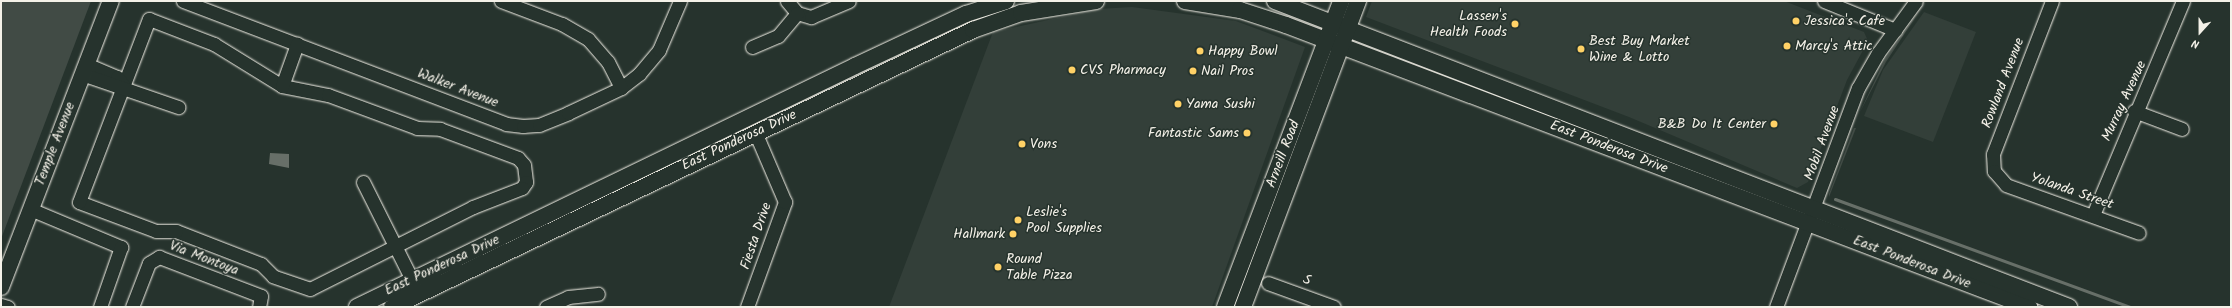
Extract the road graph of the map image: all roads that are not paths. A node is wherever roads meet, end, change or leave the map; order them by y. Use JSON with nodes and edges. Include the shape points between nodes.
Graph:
{"nodes":[{"id":1,"x":111,"y":1,"type":"edge"},
{"id":2,"x":501,"y":1,"type":"edge"},
{"id":3,"x":680,"y":1,"type":"edge"},
{"id":4,"x":787,"y":1,"type":"edge"},
{"id":5,"x":849,"y":1,"type":"edge"},
{"id":6,"x":1006,"y":1,"type":"edge"},
{"id":7,"x":1096,"y":1,"type":"edge"},
{"id":8,"x":1185,"y":1,"type":"edge"},
{"id":9,"x":1275,"y":1,"type":"edge"},
{"id":10,"x":1341,"y":1,"type":"edge"},
{"id":11,"x":1358,"y":1,"type":"edge"},
{"id":12,"x":1824,"y":1,"type":"edge"},
{"id":13,"x":1916,"y":1,"type":"edge"},
{"id":14,"x":2052,"y":1,"type":"edge"},
{"id":15,"x":2183,"y":1,"type":"edge"},
{"id":16,"x":189,"y":2,"type":"edge"},
{"id":17,"x":797,"y":13,"type":"junction"},
{"id":18,"x":1340,"y":27,"type":"junction"},
{"id":19,"x":1894,"y":30,"type":"junction"},
{"id":20,"x":1333,"y":43,"type":"junction"},
{"id":21,"x":296,"y":44,"type":"junction"},
{"id":22,"x":752,"y":48,"type":"dead end"},
{"id":23,"x":84,"y":69,"type":"junction"},
{"id":24,"x":124,"y":86,"type":"junction"},
{"id":25,"x":282,"y":86,"type":"junction"},
{"id":26,"x":621,"y":88,"type":"junction"},
{"id":27,"x":178,"y":107,"type":"dead end"},
{"id":28,"x":2134,"y":111,"type":"junction"},
{"id":29,"x":2182,"y":129,"type":"dead end"},
{"id":30,"x":755,"y":132,"type":"junction"},
{"id":31,"x":1997,"y":176,"type":"joint"},
{"id":32,"x":363,"y":182,"type":"dead end"},
{"id":33,"x":30,"y":209,"type":"junction"},
{"id":34,"x":2093,"y":215,"type":"junction"},
{"id":35,"x":1811,"y":216,"type":"junction"},
{"id":36,"x":2139,"y":233,"type":"dead end"},
{"id":37,"x":396,"y":247,"type":"junction"},
{"id":38,"x":411,"y":278,"type":"junction"},
{"id":39,"x":1268,"y":283,"type":"dead end"},
{"id":40,"x":1,"y":287,"type":"edge"},
{"id":41,"x":598,"y":294,"type":"dead end"},
{"id":42,"x":1,"y":305,"type":"edge"},
{"id":43,"x":8,"y":307,"type":"edge"},
{"id":44,"x":100,"y":307,"type":"edge"},
{"id":45,"x":132,"y":307,"type":"edge"},
{"id":46,"x":259,"y":307,"type":"edge"},
{"id":47,"x":357,"y":307,"type":"edge"},
{"id":48,"x":392,"y":307,"type":"edge"},
{"id":49,"x":546,"y":307,"type":"edge"},
{"id":50,"x":746,"y":307,"type":"edge"},
{"id":51,"x":1225,"y":307,"type":"edge"},
{"id":52,"x":1243,"y":307,"type":"edge"},
{"id":53,"x":1334,"y":307,"type":"edge"},
{"id":54,"x":1776,"y":307,"type":"edge"},
{"id":55,"x":2029,"y":307,"type":"edge"},
{"id":56,"x":2070,"y":307,"type":"edge"}],
"edges":[{"from":1,"to":23,"type":"main road","name":"Temple Avenue"},
{"from":2,"to":26,"type":"street","via":[[566,26],[588,39],[608,62]]},
{"from":3,"to":26,"type":"street","name":"Walker Avenue","via":[[659,50],[639,74]]},
{"from":4,"to":17,"type":"street"},
{"from":5,"to":17,"type":"street","via":[[821,15],[808,17]]},
{"from":6,"to":38,"type":"main road","name":"East Ponderosa Drive","via":[[966,14]]},
{"from":7,"to":30,"type":"main road","name":"East Ponderosa Drive","via":[[1022,13],[973,30]]},
{"from":8,"to":20,"type":"main road","name":"East Ponderosa Drive","via":[[1240,10]]},
{"from":9,"to":18,"type":"main road","name":"East Ponderosa Drive"},
{"from":10,"to":18,"type":"main road","name":"Arneill Road"},
{"from":11,"to":18,"type":"main road","name":"Arneill Road"},
{"from":12,"to":19,"type":"street"},
{"from":13,"to":19,"type":"street","name":"Mobil Avenue"},
{"from":14,"to":31,"type":"street","name":"Rowland Avenue","via":[[1993,154]]},
{"from":15,"to":28,"type":"street","name":"Murray Avenue","via":[[2160,60]]},
{"from":16,"to":21,"type":"street","name":"Walker Avenue"},
{"from":17,"to":22,"type":"street","via":[[778,36]]},
{"from":18,"to":20,"type":"main road","name":"Arneill Road"},
{"from":18,"to":35,"type":"main road","name":"East Ponderosa Drive"},
{"from":19,"to":35,"type":"street","name":"Mobil Avenue","via":[[1858,88]]},
{"from":20,"to":35,"type":"main road","name":"East Ponderosa Drive"},
{"from":20,"to":51,"type":"main road","name":"Arneill Road"},
{"from":20,"to":52,"type":"main road","name":"Arneill Road"},
{"from":21,"to":25,"type":"street"},
{"from":21,"to":26,"type":"street","name":"Walker Avenue","via":[[515,126],[543,123]]},
{"from":23,"to":24,"type":"street","via":[[117,77]]},
{"from":23,"to":33,"type":"main road","name":"Temple Avenue"},
{"from":24,"to":25,"type":"street","via":[[149,19],[214,44]]},
{"from":24,"to":27,"type":"street"},
{"from":24,"to":37,"type":"street","via":[[79,202],[156,231],[176,231],[261,264],[274,276],[310,290]]},
{"from":25,"to":37,"type":"street","via":[[328,95],[417,128],[440,129],[518,158],[524,166],[526,174],[522,188],[473,207]]},
{"from":28,"to":29,"type":"street"},
{"from":28,"to":34,"type":"street","name":"Murray Avenue"},
{"from":30,"to":48,"type":"main road","name":"East Ponderosa Drive"},
{"from":30,"to":50,"type":"street","name":"Fiesta Drive","via":[[785,202]]},
{"from":31,"to":34,"type":"street","name":"Yolanda Street","via":[[2006,185]]},
{"from":32,"to":37,"type":"street"},
{"from":33,"to":40,"type":"main road","name":"Temple Avenue"},
{"from":33,"to":44,"type":"street","via":[[121,247]]},
{"from":34,"to":36,"type":"street","name":"Yolanda Street"},
{"from":35,"to":54,"type":"street","name":"Mobil Avenue"},
{"from":35,"to":55,"type":"main road","name":"East Ponderosa Drive"},
{"from":35,"to":56,"type":"main road","name":"East Ponderosa Drive"},
{"from":37,"to":38,"type":"street"},
{"from":38,"to":47,"type":"main road","name":"East Ponderosa Drive"},
{"from":39,"to":53,"type":"street","name":"S"},
{"from":41,"to":49,"type":"street","via":[[575,295]]},
{"from":42,"to":43,"type":"street"},
{"from":45,"to":46,"type":"street","name":"Via Montoya","via":[[149,263],[158,257],[261,296]]}]}
